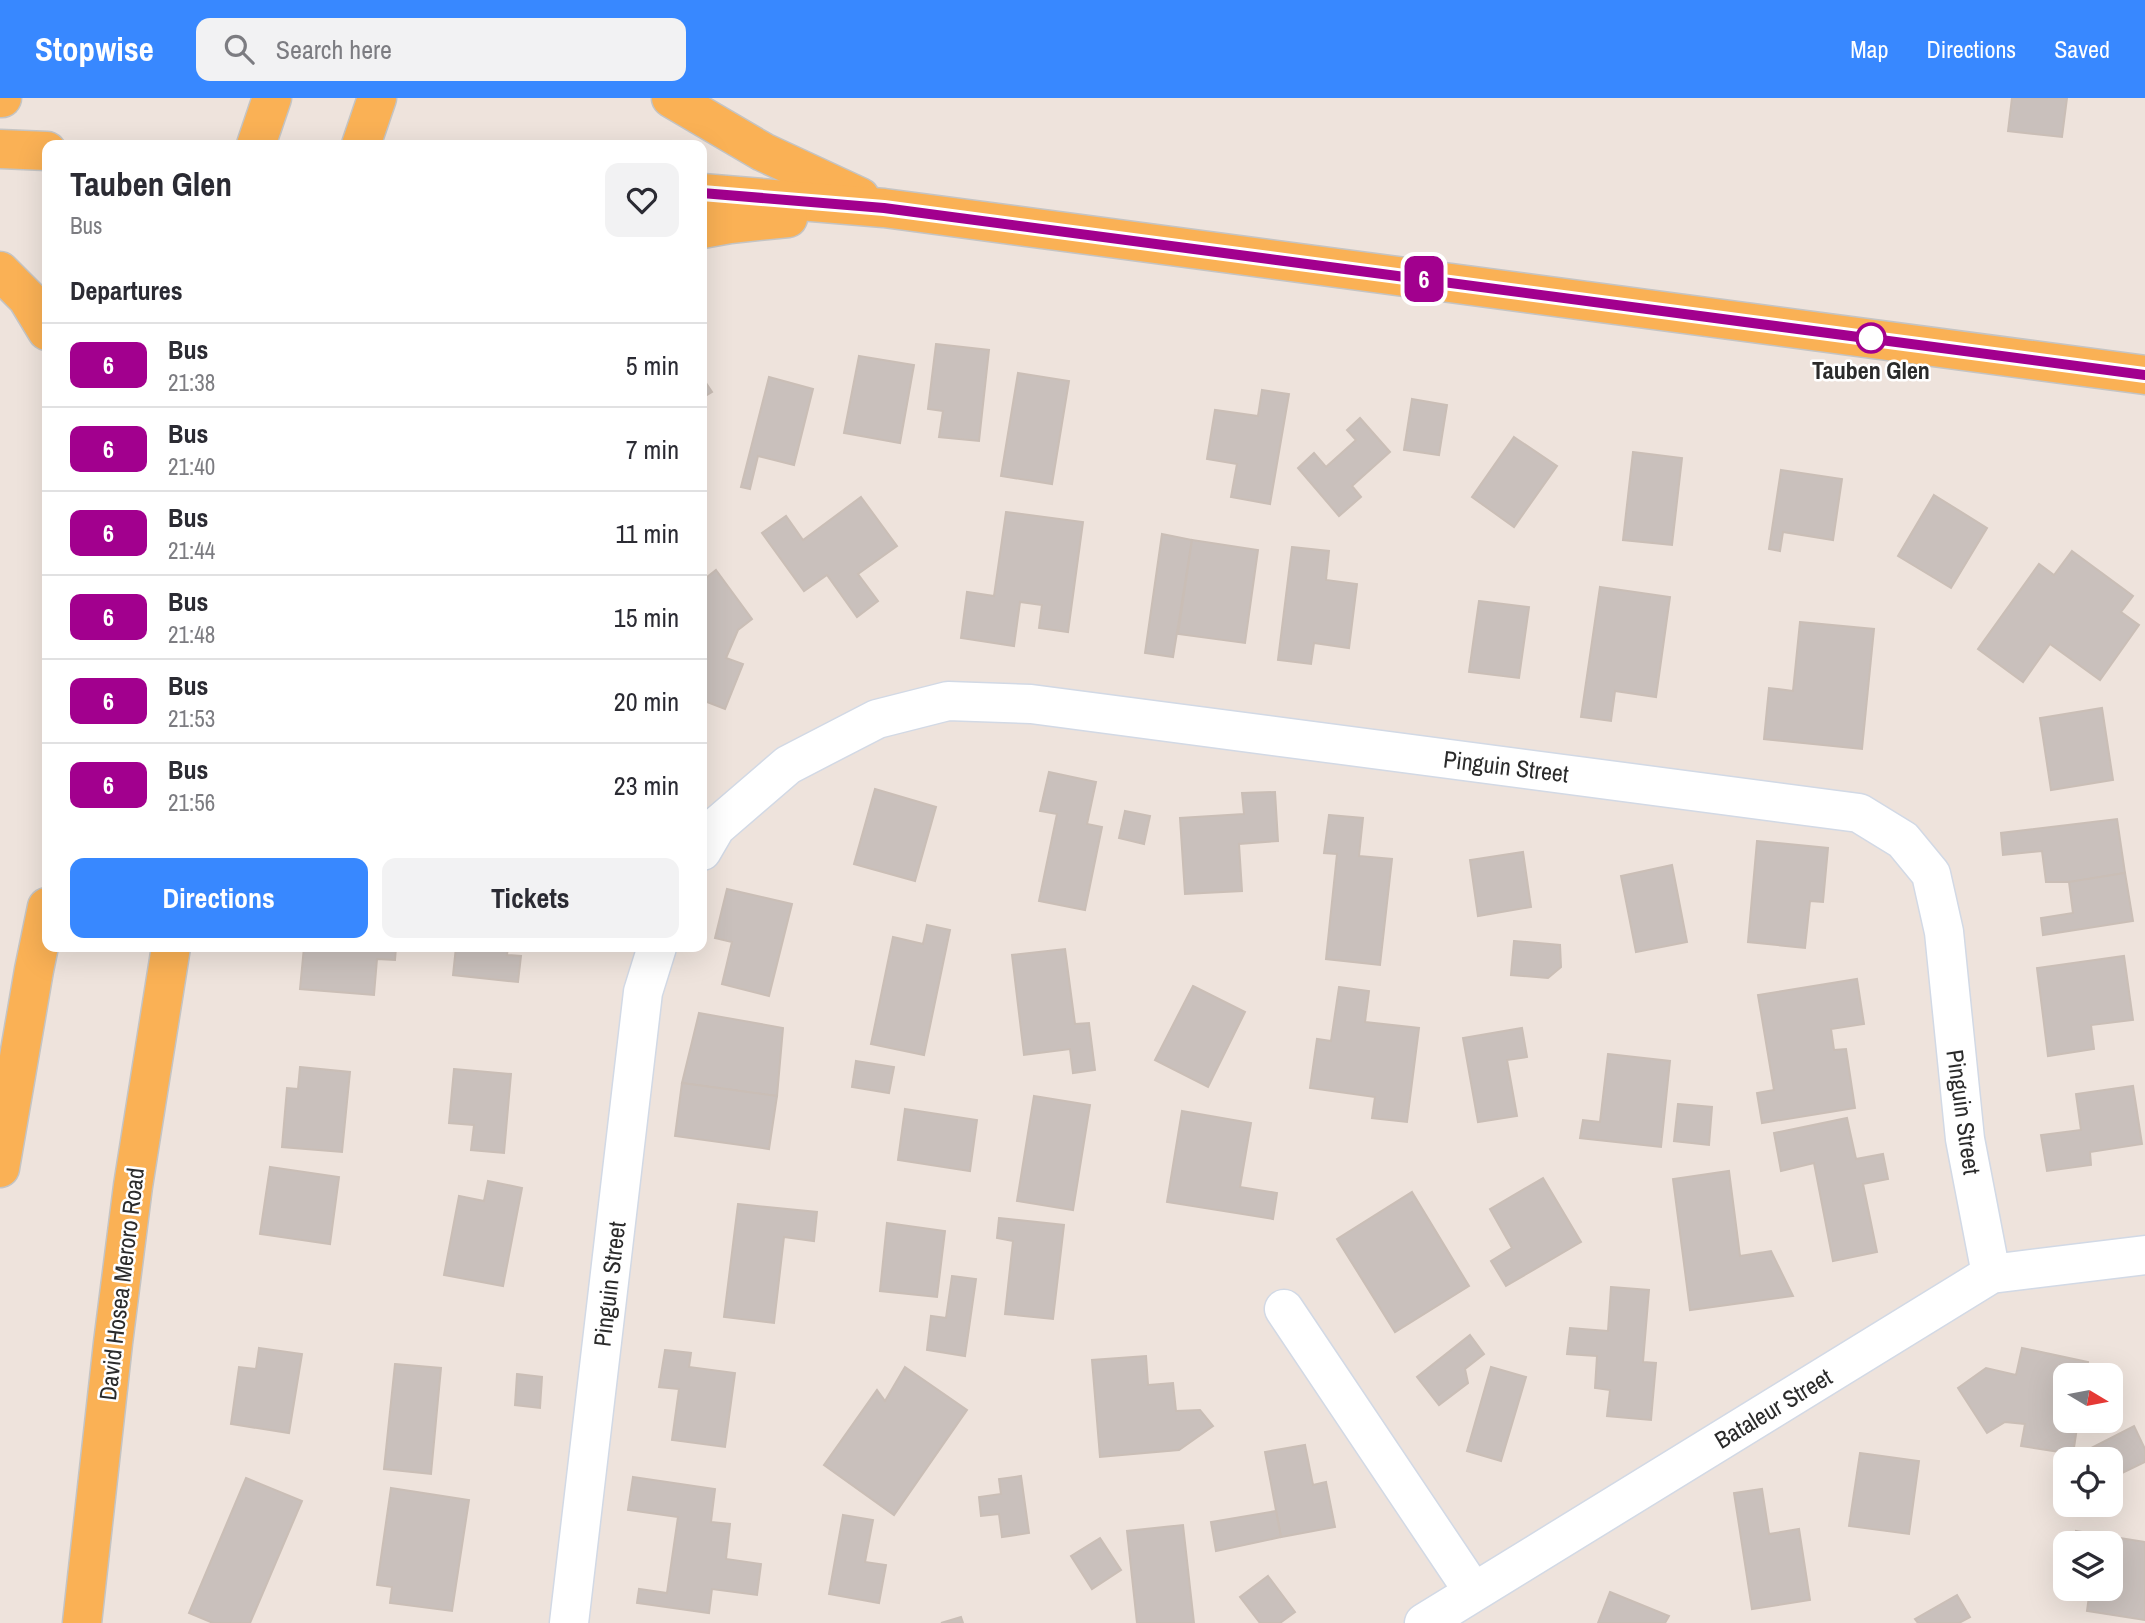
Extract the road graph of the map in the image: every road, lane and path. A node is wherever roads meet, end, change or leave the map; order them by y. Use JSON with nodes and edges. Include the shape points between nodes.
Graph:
{"nodes":[{"id":1,"x":272,"y":98,"type":"edge"},
{"id":2,"x":377,"y":98,"type":"edge"},
{"id":3,"x":671,"y":98,"type":"edge"},
{"id":4,"x":258,"y":140,"type":"edge"},
{"id":5,"x":363,"y":140,"type":"edge"},
{"id":6,"x":0,"y":149,"type":"edge"},
{"id":7,"x":42,"y":151,"type":"edge"},
{"id":8,"x":707,"y":193,"type":"edge"},
{"id":9,"x":884,"y":208,"type":"junction"},
{"id":10,"x":707,"y":228,"type":"edge"},
{"id":11,"x":0,"y":271,"type":"edge"},
{"id":12,"x":42,"y":323,"type":"edge"},
{"id":13,"x":2145,"y":361,"type":"edge"},
{"id":14,"x":2078,"y":365,"type":"junction"},
{"id":15,"x":2145,"y":375,"type":"edge"},
{"id":16,"x":2145,"y":396,"type":"edge"},
{"id":17,"x":707,"y":842,"type":"edge"},
{"id":18,"x":42,"y":932,"type":"edge"},
{"id":19,"x":170,"y":952,"type":"edge"},
{"id":20,"x":655,"y":952,"type":"edge"},
{"id":21,"x":0,"y":1168,"type":"edge"},
{"id":22,"x":2145,"y":1255,"type":"edge"},
{"id":23,"x":1992,"y":1274,"type":"junction"},
{"id":24,"x":1283,"y":1309,"type":"dead end"},
{"id":25,"x":1473,"y":1591,"type":"junction"},
{"id":26,"x":82,"y":1623,"type":"edge"},
{"id":27,"x":569,"y":1623,"type":"edge"},
{"id":28,"x":1424,"y":1623,"type":"edge"}],
"edges":[{"from":1,"to":4,"type":"main road"},
{"from":2,"to":5,"type":"main road"},
{"from":3,"to":9,"type":"main road","via":[[763,152]]},
{"from":6,"to":7,"type":"main road"},
{"from":8,"to":9,"type":"main road"},
{"from":9,"to":10,"type":"main road"},
{"from":9,"to":14,"type":"main road"},
{"from":11,"to":12,"type":"main road"},
{"from":13,"to":14,"type":"main road"},
{"from":14,"to":15,"type":"main road"},
{"from":14,"to":16,"type":"main road"},
{"from":17,"to":23,"type":"street","name":"Pinguin Street","via":[[716,827],[788,765],[877,719],[948,701],[1031,704],[1859,813],[1903,840],[1931,874],[1944,932],[1965,1139]]},
{"from":18,"to":21,"type":"main road"},
{"from":19,"to":26,"type":"main road","name":"David Hosea Meroro Road","via":[[133,1186]]},
{"from":20,"to":27,"type":"street","name":"Pinguin Street","via":[[643,992]]},
{"from":22,"to":23,"type":"street","name":"Bataleur Street"},
{"from":23,"to":25,"type":"street","name":"Bataleur Street"},
{"from":24,"to":25,"type":"street"},
{"from":25,"to":28,"type":"street","name":"Bataleur Street"}]}
